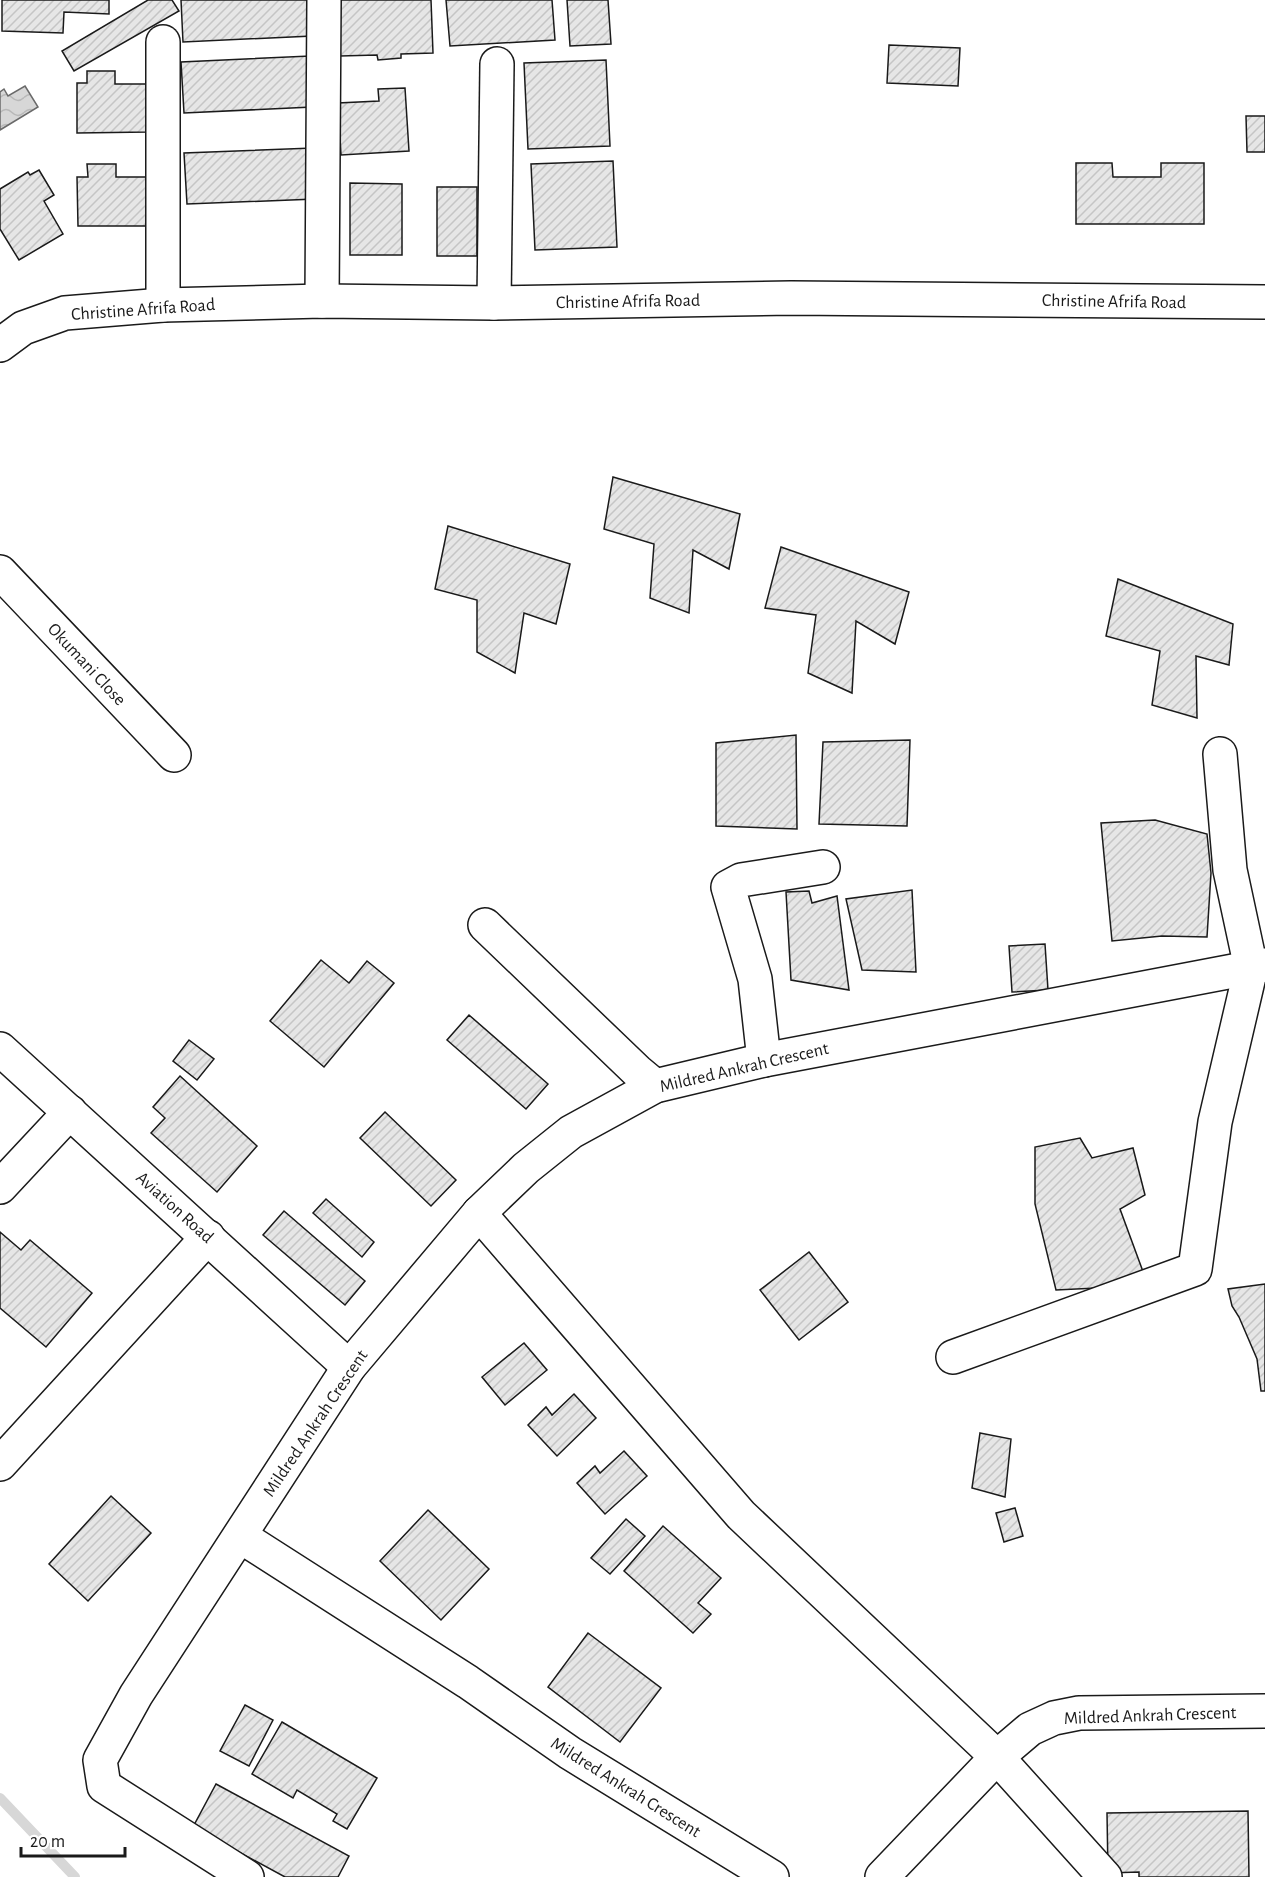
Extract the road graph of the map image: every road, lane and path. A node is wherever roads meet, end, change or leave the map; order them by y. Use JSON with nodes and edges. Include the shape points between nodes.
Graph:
{"nodes":[{"id":1,"x":324,"y":0,"type":"edge"},
{"id":2,"x":163,"y":42,"type":"dead end"},
{"id":3,"x":497,"y":64,"type":"dead end"},
{"id":4,"x":322,"y":302,"type":"junction"},
{"id":5,"x":494,"y":303,"type":"junction"},
{"id":6,"x":1265,"y":303,"type":"edge"},
{"id":7,"x":163,"y":304,"type":"junction"},
{"id":8,"x":0,"y":345,"type":"edge"},
{"id":9,"x":0,"y":572,"type":"edge"},
{"id":10,"x":1220,"y":754,"type":"dead end"},
{"id":11,"x":174,"y":755,"type":"dead end"},
{"id":12,"x":823,"y":867,"type":"dead end"},
{"id":13,"x":485,"y":925,"type":"dead end"},
{"id":14,"x":1258,"y":966,"type":"edge"},
{"id":15,"x":0,"y":1048,"type":"edge"},
{"id":16,"x":764,"y":1060,"type":"junction"},
{"id":17,"x":655,"y":1086,"type":"junction"},
{"id":18,"x":70,"y":1112,"type":"junction"},
{"id":19,"x":0,"y":1187,"type":"edge"},
{"id":20,"x":479,"y":1213,"type":"junction"},
{"id":21,"x":208,"y":1237,"type":"junction"},
{"id":22,"x":953,"y":1357,"type":"dead end"},
{"id":23,"x":349,"y":1367,"type":"junction"},
{"id":24,"x":0,"y":1464,"type":"edge"},
{"id":25,"x":240,"y":1536,"type":"junction"},
{"id":26,"x":1265,"y":1711,"type":"edge"},
{"id":27,"x":998,"y":1757,"type":"junction"},
{"id":28,"x":247,"y":1877,"type":"edge"},
{"id":29,"x":772,"y":1877,"type":"edge"},
{"id":30,"x":882,"y":1877,"type":"edge"},
{"id":31,"x":1105,"y":1877,"type":"edge"}],
"edges":[{"from":1,"to":4,"type":"street"},
{"from":2,"to":7,"type":"street"},
{"from":3,"to":5,"type":"street"},
{"from":4,"to":5,"type":"street","name":"Christine Afrifa Road"},
{"from":4,"to":7,"type":"street","name":"Christine Afrifa Road"},
{"from":5,"to":6,"type":"street","name":"Christine Afrifa Road","via":[[791,298]]},
{"from":7,"to":8,"type":"street","name":"Christine Afrifa Road","via":[[65,313],[23,328]]},
{"from":9,"to":11,"type":"street","name":"Okumani Close"},
{"from":10,"to":14,"type":"street","via":[[1230,870]]},
{"from":12,"to":16,"type":"street","via":[[741,880],[728,887],[755,979]]},
{"from":13,"to":17,"type":"street"},
{"from":14,"to":16,"type":"street","name":"Mildred Ankrah Crescent"},
{"from":14,"to":22,"type":"street","via":[[1215,1122],[1195,1269]]},
{"from":15,"to":18,"type":"street","name":"Aviation Road"},
{"from":16,"to":17,"type":"street","name":"Mildred Ankrah Crescent"},
{"from":17,"to":20,"type":"street","name":"Mildred Ankrah Crescent","via":[[571,1132]]},
{"from":18,"to":19,"type":"street"},
{"from":18,"to":21,"type":"street","name":"Aviation Road"},
{"from":20,"to":23,"type":"street","name":"Mildred Ankrah Crescent"},
{"from":20,"to":27,"type":"street","via":[[741,1515]]},
{"from":21,"to":23,"type":"street","name":"Aviation Road"},
{"from":21,"to":24,"type":"street"},
{"from":23,"to":25,"type":"street","name":"Mildred Ankrah Crescent"},
{"from":25,"to":28,"type":"street","name":"Mildred Ankrah Crescent","via":[[136,1695],[100,1760],[104,1786]]},
{"from":25,"to":29,"type":"street","name":"Mildred Ankrah Crescent","via":[[468,1682],[570,1753]]},
{"from":26,"to":27,"type":"street","name":"Mildred Ankrah Crescent","via":[[1079,1713],[1054,1718],[1030,1729]]},
{"from":27,"to":30,"type":"street","name":"Mildred Ankrah Crescent"},
{"from":27,"to":31,"type":"street"}]}
